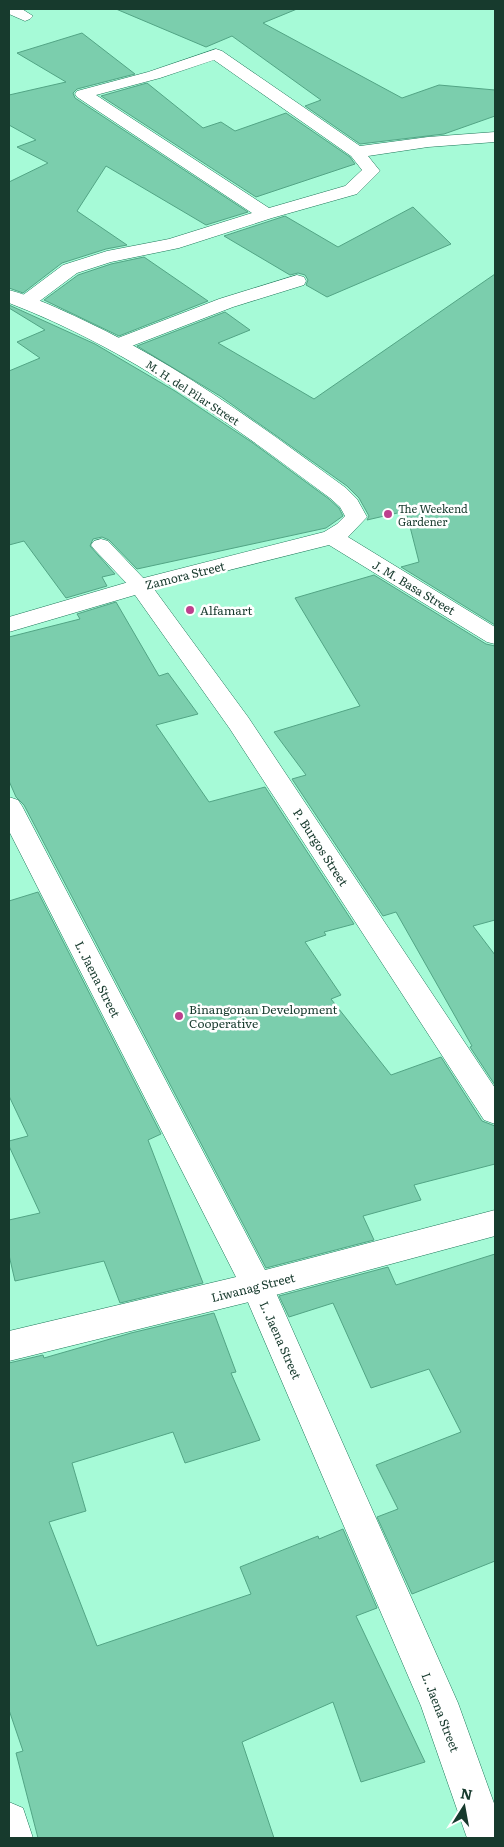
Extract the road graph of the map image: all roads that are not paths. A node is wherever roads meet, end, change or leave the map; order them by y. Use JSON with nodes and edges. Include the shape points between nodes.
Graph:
{"nodes":[{"id":1,"x":10,"y":9,"type":"edge"},
{"id":2,"x":25,"y":16,"type":"dead end"},
{"id":3,"x":495,"y":137,"type":"edge"},
{"id":4,"x":357,"y":152,"type":"junction"},
{"id":5,"x":266,"y":214,"type":"junction"},
{"id":6,"x":297,"y":281,"type":"dead end"},
{"id":7,"x":17,"y":299,"type":"edge"},
{"id":8,"x":117,"y":345,"type":"junction"},
{"id":9,"x":356,"y":517,"type":"joint"},
{"id":10,"x":332,"y":537,"type":"junction"},
{"id":11,"x":101,"y":545,"type":"dead end"},
{"id":12,"x":140,"y":586,"type":"junction"},
{"id":13,"x":9,"y":625,"type":"edge"},
{"id":14,"x":495,"y":637,"type":"edge"},
{"id":15,"x":9,"y":806,"type":"edge"},
{"id":16,"x":495,"y":1112,"type":"edge"},
{"id":17,"x":495,"y":1223,"type":"edge"},
{"id":18,"x":257,"y":1286,"type":"junction"},
{"id":19,"x":9,"y":1346,"type":"edge"},
{"id":20,"x":487,"y":1819,"type":"edge"},
{"id":21,"x":9,"y":1822,"type":"edge"},
{"id":22,"x":13,"y":1838,"type":"edge"}],
"edges":[{"from":1,"to":2,"type":"street"},
{"from":3,"to":4,"type":"street"},
{"from":4,"to":5,"type":"street","via":[[371,171],[351,190]]},
{"from":4,"to":5,"type":"street","via":[[216,54],[83,94]]},
{"from":5,"to":7,"type":"street","via":[[173,244],[107,257],[70,269]]},
{"from":6,"to":8,"type":"street","via":[[226,303]]},
{"from":7,"to":8,"type":"street","name":"M. H. del Pilar Street"},
{"from":8,"to":9,"type":"street","name":"M. H. del Pilar Street","via":[[158,367],[264,439],[338,493]]},
{"from":9,"to":10,"type":"street","name":"Zamora Street"},
{"from":10,"to":12,"type":"street","name":"Zamora Street"},
{"from":10,"to":14,"type":"street","name":"J. M. Basa Street"},
{"from":11,"to":12,"type":"lane"},
{"from":12,"to":13,"type":"street","name":"Zamora Street"},
{"from":12,"to":16,"type":"street","name":"P. Burgos Street","via":[[239,723]]},
{"from":15,"to":18,"type":"street","name":"L. Jaena Street"},
{"from":17,"to":18,"type":"street","name":"Liwanag Street"},
{"from":18,"to":19,"type":"street","name":"Liwanag Street"},
{"from":18,"to":20,"type":"street","name":"L. Jaena Street"},
{"from":21,"to":22,"type":"street"}]}
